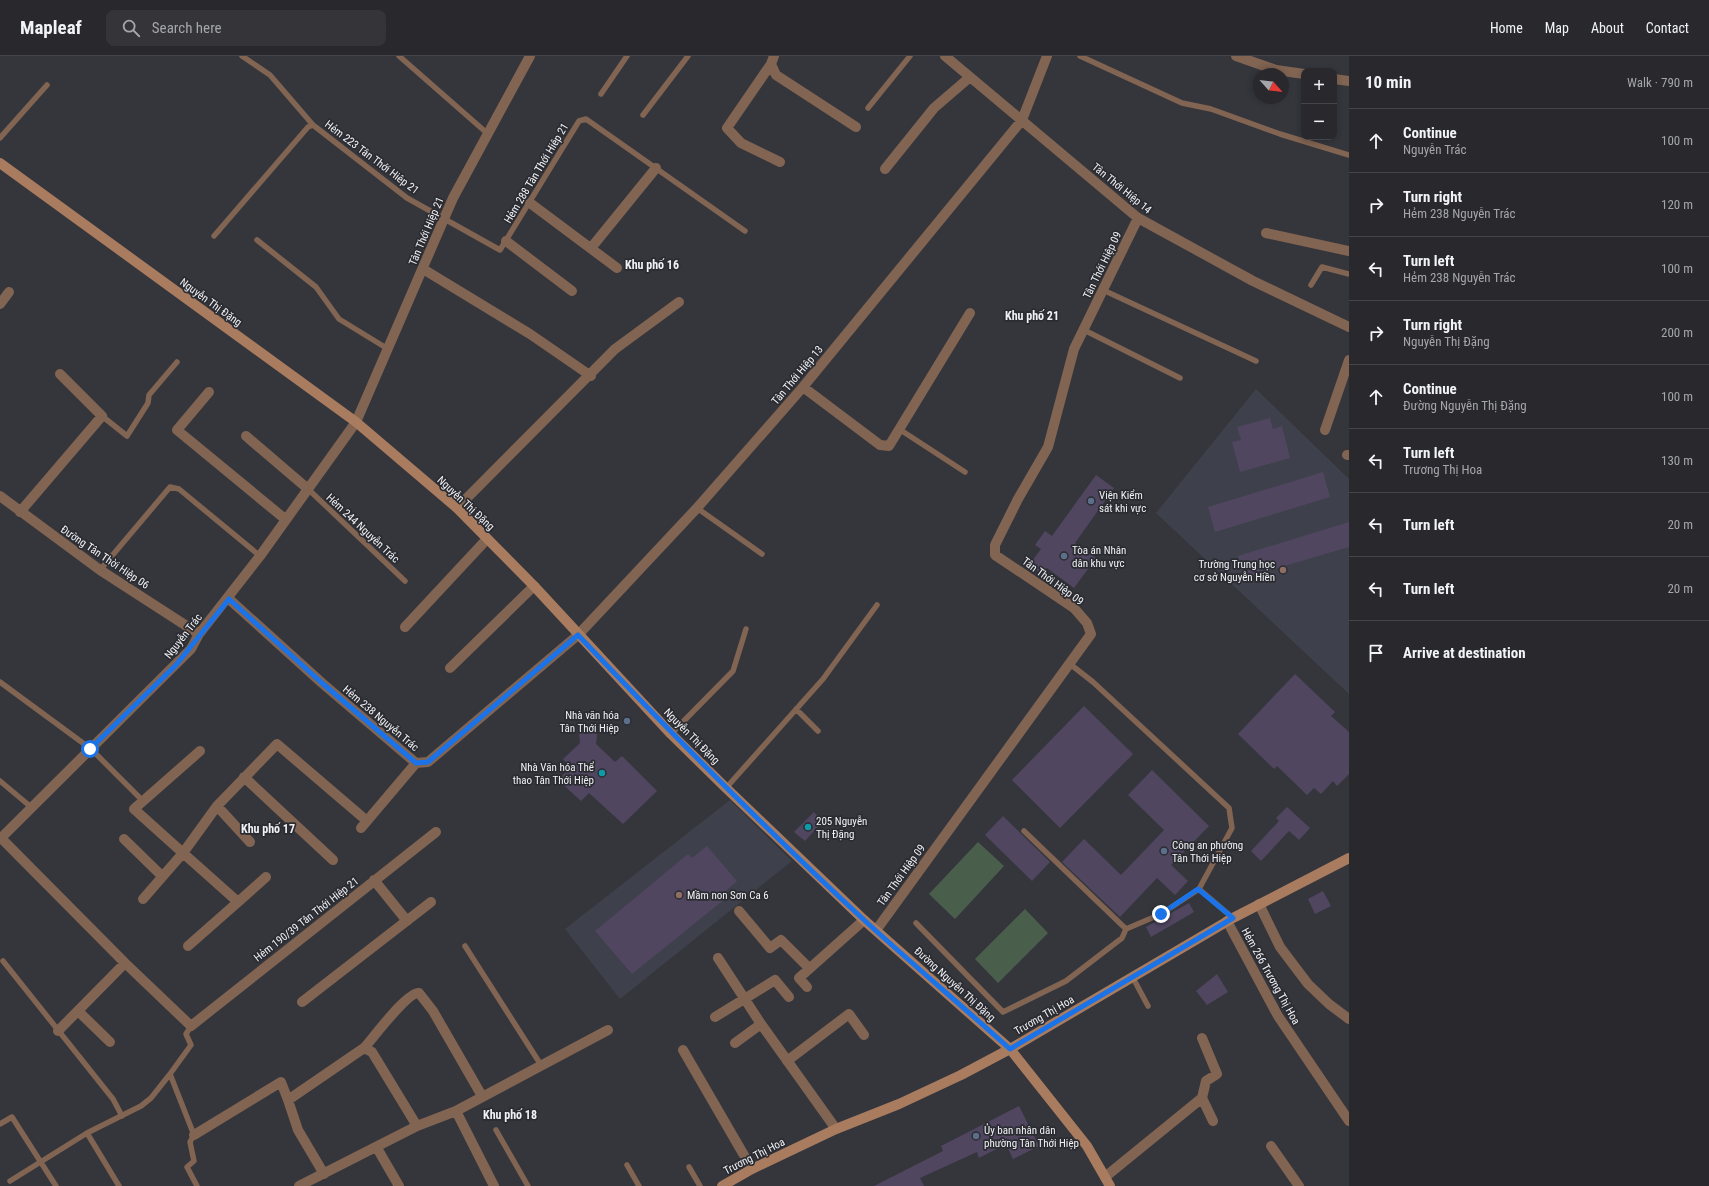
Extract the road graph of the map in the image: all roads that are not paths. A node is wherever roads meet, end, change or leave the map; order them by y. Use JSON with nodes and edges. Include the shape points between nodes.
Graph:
{"nodes":[{"id":1,"x":242,"y":56,"type":"edge"},
{"id":2,"x":399,"y":56,"type":"edge"},
{"id":3,"x":530,"y":56,"type":"edge"},
{"id":4,"x":627,"y":56,"type":"edge"},
{"id":5,"x":688,"y":56,"type":"edge"},
{"id":6,"x":910,"y":56,"type":"edge"},
{"id":7,"x":944,"y":56,"type":"edge"},
{"id":8,"x":1047,"y":56,"type":"edge"},
{"id":9,"x":1080,"y":56,"type":"edge"},
{"id":10,"x":1236,"y":56,"type":"edge"},
{"id":11,"x":773,"y":60,"type":"edge"},
{"id":12,"x":1301,"y":74,"type":"edge"},
{"id":13,"x":970,"y":77,"type":"junction"},
{"id":14,"x":1337,"y":79,"type":"edge"},
{"id":15,"x":1349,"y":81,"type":"edge"},
{"id":16,"x":47,"y":85,"type":"dead end"},
{"id":17,"x":601,"y":94,"type":"dead end"},
{"id":18,"x":868,"y":108,"type":"dead end"},
{"id":19,"x":643,"y":115,"type":"dead end"},
{"id":20,"x":1022,"y":120,"type":"junction"},
{"id":21,"x":314,"y":125,"type":"junction"},
{"id":22,"x":856,"y":127,"type":"dead end"},
{"id":23,"x":488,"y":134,"type":"junction"},
{"id":24,"x":0,"y":138,"type":"edge"},
{"id":25,"x":1349,"y":155,"type":"edge"},
{"id":26,"x":780,"y":162,"type":"dead end"},
{"id":27,"x":0,"y":164,"type":"edge"},
{"id":28,"x":656,"y":168,"type":"junction"},
{"id":29,"x":885,"y":169,"type":"dead end"},
{"id":30,"x":530,"y":203,"type":"junction"},
{"id":31,"x":1138,"y":218,"type":"junction"},
{"id":32,"x":444,"y":220,"type":"junction"},
{"id":33,"x":745,"y":231,"type":"dead end"},
{"id":34,"x":1266,"y":233,"type":"dead end"},
{"id":35,"x":214,"y":236,"type":"dead end"},
{"id":36,"x":257,"y":240,"type":"dead end"},
{"id":37,"x":506,"y":241,"type":"junction"},
{"id":38,"x":591,"y":248,"type":"junction"},
{"id":39,"x":1349,"y":250,"type":"edge"},
{"id":40,"x":617,"y":268,"type":"dead end"},
{"id":41,"x":423,"y":269,"type":"junction"},
{"id":42,"x":1349,"y":274,"type":"edge"},
{"id":43,"x":1311,"y":285,"type":"dead end"},
{"id":44,"x":1103,"y":290,"type":"junction"},
{"id":45,"x":572,"y":291,"type":"dead end"},
{"id":46,"x":9,"y":292,"type":"dead end"},
{"id":47,"x":679,"y":302,"type":"dead end"},
{"id":48,"x":0,"y":304,"type":"edge"},
{"id":49,"x":970,"y":313,"type":"dead end"},
{"id":50,"x":1349,"y":327,"type":"edge"},
{"id":51,"x":1084,"y":330,"type":"junction"},
{"id":52,"x":388,"y":349,"type":"junction"},
{"id":53,"x":1349,"y":360,"type":"edge"},
{"id":54,"x":1256,"y":361,"type":"dead end"},
{"id":55,"x":177,"y":362,"type":"dead end"},
{"id":56,"x":60,"y":374,"type":"dead end"},
{"id":57,"x":591,"y":376,"type":"junction"},
{"id":58,"x":1180,"y":378,"type":"dead end"},
{"id":59,"x":802,"y":388,"type":"junction"},
{"id":60,"x":209,"y":392,"type":"dead end"},
{"id":61,"x":102,"y":416,"type":"junction"},
{"id":62,"x":356,"y":422,"type":"junction"},
{"id":63,"x":899,"y":429,"type":"junction"},
{"id":64,"x":1325,"y":430,"type":"dead end"},
{"id":65,"x":246,"y":436,"type":"dead end"},
{"id":66,"x":964,"y":472,"type":"dead end"},
{"id":67,"x":308,"y":489,"type":"junction"},
{"id":68,"x":0,"y":496,"type":"edge"},
{"id":69,"x":457,"y":508,"type":"junction"},
{"id":70,"x":696,"y":508,"type":"junction"},
{"id":71,"x":20,"y":512,"type":"junction"},
{"id":72,"x":285,"y":519,"type":"junction"},
{"id":73,"x":487,"y":539,"type":"junction"},
{"id":74,"x":762,"y":554,"type":"dead end"},
{"id":75,"x":260,"y":556,"type":"junction"},
{"id":76,"x":100,"y":570,"type":"junction"},
{"id":77,"x":405,"y":581,"type":"dead end"},
{"id":78,"x":534,"y":586,"type":"junction"},
{"id":79,"x":229,"y":599,"type":"junction"},
{"id":80,"x":877,"y":605,"type":"dead end"},
{"id":81,"x":405,"y":627,"type":"dead end"},
{"id":82,"x":746,"y":629,"type":"dead end"},
{"id":83,"x":199,"y":634,"type":"junction"},
{"id":84,"x":578,"y":635,"type":"junction"},
{"id":85,"x":1070,"y":664,"type":"junction"},
{"id":86,"x":450,"y":668,"type":"dead end"},
{"id":87,"x":0,"y":682,"type":"edge"},
{"id":88,"x":796,"y":709,"type":"junction"},
{"id":89,"x":818,"y":731,"type":"dead end"},
{"id":90,"x":671,"y":734,"type":"junction"},
{"id":91,"x":90,"y":749,"type":"junction"},
{"id":92,"x":200,"y":751,"type":"dead end"},
{"id":93,"x":416,"y":763,"type":"junction"},
{"id":94,"x":244,"y":777,"type":"junction"},
{"id":95,"x":0,"y":781,"type":"edge"},
{"id":96,"x":726,"y":788,"type":"junction"},
{"id":97,"x":143,"y":801,"type":"junction"},
{"id":98,"x":217,"y":806,"type":"junction"},
{"id":99,"x":31,"y":808,"type":"junction"},
{"id":100,"x":1024,"y":831,"type":"dead end"},
{"id":101,"x":436,"y":832,"type":"dead end"},
{"id":102,"x":0,"y":839,"type":"edge"},
{"id":103,"x":124,"y":839,"type":"dead end"},
{"id":104,"x":250,"y":842,"type":"dead end"},
{"id":105,"x":183,"y":853,"type":"junction"},
{"id":106,"x":1349,"y":858,"type":"edge"},
{"id":107,"x":333,"y":860,"type":"dead end"},
{"id":108,"x":162,"y":876,"type":"junction"},
{"id":109,"x":266,"y":876,"type":"dead end"},
{"id":110,"x":374,"y":880,"type":"junction"},
{"id":111,"x":1198,"y":889,"type":"junction"},
{"id":112,"x":143,"y":899,"type":"dead end"},
{"id":113,"x":238,"y":902,"type":"junction"},
{"id":114,"x":431,"y":902,"type":"dead end"},
{"id":115,"x":1259,"y":904,"type":"junction"},
{"id":116,"x":739,"y":911,"type":"dead end"},
{"id":117,"x":864,"y":920,"type":"junction"},
{"id":118,"x":1230,"y":920,"type":"junction"},
{"id":119,"x":407,"y":921,"type":"junction"},
{"id":120,"x":916,"y":923,"type":"dead end"},
{"id":121,"x":876,"y":929,"type":"junction"},
{"id":122,"x":1126,"y":930,"type":"junction"},
{"id":123,"x":188,"y":946,"type":"dead end"},
{"id":124,"x":466,"y":946,"type":"dead end"},
{"id":125,"x":718,"y":958,"type":"dead end"},
{"id":126,"x":3,"y":961,"type":"dead end"},
{"id":127,"x":125,"y":963,"type":"junction"},
{"id":128,"x":809,"y":968,"type":"junction"},
{"id":129,"x":1133,"y":978,"type":"junction"},
{"id":130,"x":807,"y":987,"type":"dead end"},
{"id":131,"x":789,"y":997,"type":"dead end"},
{"id":132,"x":745,"y":999,"type":"junction"},
{"id":133,"x":302,"y":1002,"type":"dead end"},
{"id":134,"x":1148,"y":1006,"type":"dead end"},
{"id":135,"x":78,"y":1011,"type":"junction"},
{"id":136,"x":715,"y":1017,"type":"dead end"},
{"id":137,"x":1349,"y":1020,"type":"edge"},
{"id":138,"x":760,"y":1024,"type":"junction"},
{"id":139,"x":191,"y":1026,"type":"junction"},
{"id":140,"x":608,"y":1030,"type":"dead end"},
{"id":141,"x":58,"y":1031,"type":"junction"},
{"id":142,"x":864,"y":1035,"type":"dead end"},
{"id":143,"x":1202,"y":1038,"type":"dead end"},
{"id":144,"x":110,"y":1042,"type":"dead end"},
{"id":145,"x":735,"y":1043,"type":"dead end"},
{"id":146,"x":364,"y":1048,"type":"junction"},
{"id":147,"x":1010,"y":1049,"type":"junction"},
{"id":148,"x":683,"y":1050,"type":"dead end"},
{"id":149,"x":787,"y":1061,"type":"junction"},
{"id":150,"x":541,"y":1065,"type":"junction"},
{"id":151,"x":170,"y":1074,"type":"junction"},
{"id":152,"x":482,"y":1096,"type":"junction"},
{"id":153,"x":1202,"y":1098,"type":"junction"},
{"id":154,"x":288,"y":1100,"type":"junction"},
{"id":155,"x":456,"y":1110,"type":"junction"},
{"id":156,"x":122,"y":1116,"type":"junction"},
{"id":157,"x":1213,"y":1120,"type":"dead end"},
{"id":158,"x":1349,"y":1121,"type":"edge"},
{"id":159,"x":0,"y":1124,"type":"edge"},
{"id":160,"x":417,"y":1126,"type":"junction"},
{"id":161,"x":836,"y":1129,"type":"junction"},
{"id":162,"x":496,"y":1130,"type":"dead end"},
{"id":163,"x":87,"y":1133,"type":"junction"},
{"id":164,"x":194,"y":1135,"type":"junction"},
{"id":165,"x":1271,"y":1146,"type":"dead end"},
{"id":166,"x":377,"y":1148,"type":"junction"},
{"id":167,"x":41,"y":1161,"type":"junction"},
{"id":168,"x":628,"y":1165,"type":"dead end"},
{"id":169,"x":689,"y":1167,"type":"dead end"},
{"id":170,"x":752,"y":1169,"type":"junction"},
{"id":171,"x":324,"y":1174,"type":"junction"},
{"id":172,"x":10,"y":1181,"type":"dead end"},
{"id":173,"x":1108,"y":1182,"type":"edge"},
{"id":174,"x":56,"y":1186,"type":"edge"},
{"id":175,"x":119,"y":1186,"type":"edge"},
{"id":176,"x":197,"y":1186,"type":"edge"},
{"id":177,"x":299,"y":1186,"type":"edge"},
{"id":178,"x":399,"y":1186,"type":"edge"},
{"id":179,"x":494,"y":1186,"type":"edge"},
{"id":180,"x":528,"y":1186,"type":"edge"},
{"id":181,"x":639,"y":1186,"type":"edge"},
{"id":182,"x":700,"y":1186,"type":"edge"},
{"id":183,"x":722,"y":1186,"type":"edge"},
{"id":184,"x":1299,"y":1186,"type":"edge"}],
"edges":[{"from":1,"to":21,"type":"lane","via":[[270,75]]},
{"from":2,"to":23,"type":"lane"},
{"from":3,"to":23,"type":"street","name":"Tân Thới Hiệp 21"},
{"from":4,"to":17,"type":"lane"},
{"from":5,"to":19,"type":"lane"},
{"from":6,"to":18,"type":"lane"},
{"from":7,"to":13,"type":"street","name":"Tân Thới Hiệp 14"},
{"from":8,"to":20,"type":"street","name":"Tân Thới Hiệp 13"},
{"from":9,"to":25,"type":"lane","via":[[1182,103],[1211,109]]},
{"from":10,"to":12,"type":"street","via":[[1276,70]]},
{"from":11,"to":22,"type":"street","via":[[776,75]]},
{"from":11,"to":26,"type":"street","via":[[727,128],[741,143]]},
{"from":13,"to":20,"type":"street","name":"Tân Thới Hiệp 14"},
{"from":13,"to":29,"type":"street","via":[[934,108]]},
{"from":14,"to":15,"type":"street"},
{"from":16,"to":24,"type":"lane"},
{"from":20,"to":31,"type":"street","name":"Tân Thới Hiệp 14"},
{"from":20,"to":59,"type":"street","name":"Tân Thới Hiệp 13"},
{"from":21,"to":32,"type":"lane","name":"Hẻm 223 Tân Thới Hiêp 21","via":[[407,198]]},
{"from":21,"to":35,"type":"lane","name":"Hẻm 223 Tân Thới Hiêp 21","via":[[308,127]]},
{"from":23,"to":32,"type":"street","name":"Tân Thới Hiệp 21","via":[[453,198]]},
{"from":27,"to":62,"type":"street","name":"Nguyễn Thị Đặng"},
{"from":28,"to":30,"type":"lane","name":"Hẻm 288 Tân Thới Hiêp 21","via":[[590,120],[582,119]]},
{"from":28,"to":33,"type":"lane","name":"Hẻm 288 Tân Thới Hiêp 21"},
{"from":28,"to":38,"type":"street"},
{"from":30,"to":37,"type":"lane","name":"Hẻm 288 Tân Thới Hiêp 21"},
{"from":30,"to":38,"type":"street"},
{"from":31,"to":44,"type":"street","name":"Tân Thới Hiệp 09"},
{"from":31,"to":50,"type":"street","name":"Tân Thới Hiệp 14","via":[[1253,281]]},
{"from":32,"to":37,"type":"lane","name":"Hẻm 288 Tân Thới Hiêp 21","via":[[500,250]]},
{"from":32,"to":41,"type":"street","name":"Tân Thới Hiệp 21"},
{"from":34,"to":39,"type":"street"},
{"from":36,"to":52,"type":"lane","via":[[316,287],[339,319]]},
{"from":37,"to":45,"type":"street"},
{"from":38,"to":40,"type":"street"},
{"from":41,"to":52,"type":"street","name":"Tân Thới Hiệp 21"},
{"from":41,"to":57,"type":"street","via":[[530,334]]},
{"from":42,"to":43,"type":"lane","via":[[1322,267]]},
{"from":44,"to":51,"type":"street","name":"Tân Thới Hiệp 09"},
{"from":44,"to":54,"type":"lane"},
{"from":46,"to":48,"type":"street"},
{"from":47,"to":57,"type":"street","via":[[616,349]]},
{"from":49,"to":63,"type":"street"},
{"from":51,"to":58,"type":"lane"},
{"from":51,"to":85,"type":"street","name":"Tân Thới Hiệp 09","via":[[1074,349],[1048,447],[995,545],[996,555],[1074,608],[1087,623],[1091,634]]},
{"from":52,"to":62,"type":"street","name":"Tân Thới Hiệp 21"},
{"from":53,"to":64,"type":"street"},
{"from":55,"to":61,"type":"lane","via":[[149,395],[148,403],[127,436]]},
{"from":56,"to":61,"type":"street"},
{"from":57,"to":69,"type":"street"},
{"from":59,"to":63,"type":"street","via":[[880,444],[888,446]]},
{"from":59,"to":70,"type":"street","name":"Tân Thới Hiệp 13"},
{"from":60,"to":72,"type":"street","via":[[177,430]]},
{"from":61,"to":71,"type":"street"},
{"from":62,"to":67,"type":"street","name":"Nguyễn Trác"},
{"from":62,"to":69,"type":"street","name":"Nguyễn Thị Đặng"},
{"from":63,"to":66,"type":"lane"},
{"from":65,"to":67,"type":"street"},
{"from":67,"to":72,"type":"street","name":"Nguyễn Trác"},
{"from":67,"to":77,"type":"lane","name":"Hẻm 244 Nguyễn Trác"},
{"from":68,"to":71,"type":"street","name":"Đường Tân Thời Hiệp 06"},
{"from":69,"to":73,"type":"street","name":"Nguyễn Thị Đặng"},
{"from":70,"to":74,"type":"lane"},
{"from":70,"to":84,"type":"street","name":"Tân Thới Hiệp 13"},
{"from":71,"to":76,"type":"street","name":"Đường Tân Thời Hiệp 06"},
{"from":72,"to":75,"type":"street","name":"Nguyễn Trác"},
{"from":73,"to":78,"type":"street","name":"Nguyễn Thị Đặng"},
{"from":73,"to":81,"type":"street"},
{"from":75,"to":76,"type":"lane","via":[[179,489],[170,487]]},
{"from":75,"to":79,"type":"street","name":"Nguyễn Trác"},
{"from":76,"to":83,"type":"street","name":"Đường Tân Thời Hiệp 06"},
{"from":78,"to":84,"type":"street","name":"Nguyễn Thị Đặng"},
{"from":78,"to":86,"type":"street"},
{"from":79,"to":83,"type":"street","name":"Nguyễn Trác"},
{"from":79,"to":93,"type":"street","name":"Hẻm 238 Nguyễn Trác"},
{"from":80,"to":88,"type":"lane","via":[[823,678]]},
{"from":82,"to":90,"type":"lane","via":[[733,671]]},
{"from":83,"to":91,"type":"street","name":"Nguyễn Trác","via":[[176,665]]},
{"from":84,"to":90,"type":"street","name":"Nguyễn Thị Đặng"},
{"from":84,"to":93,"type":"street","name":"Hẻm 238 Nguyễn Trác","via":[[428,762]]},
{"from":85,"to":111,"type":"lane","via":[[1093,682],[1229,808],[1232,828]]},
{"from":85,"to":121,"type":"street","name":"Tân Thới Hiệp 09"},
{"from":87,"to":91,"type":"lane"},
{"from":88,"to":89,"type":"lane"},
{"from":88,"to":96,"type":"lane"},
{"from":90,"to":96,"type":"street","name":"Nguyễn Thị Đặng"},
{"from":91,"to":97,"type":"lane"},
{"from":91,"to":99,"type":"street","name":"Nguyễn Trác"},
{"from":92,"to":97,"type":"street"},
{"from":93,"to":94,"type":"street","via":[[364,825],[277,744]]},
{"from":94,"to":98,"type":"street"},
{"from":94,"to":107,"type":"street"},
{"from":95,"to":99,"type":"lane"},
{"from":96,"to":117,"type":"street","name":"Nguyễn Thị Đặng"},
{"from":97,"to":105,"type":"street","via":[[134,809]]},
{"from":98,"to":104,"type":"street"},
{"from":98,"to":105,"type":"street"},
{"from":99,"to":102,"type":"street","name":"Nguyễn Trác"},
{"from":100,"to":122,"type":"lane"},
{"from":101,"to":110,"type":"street","name":"Hẻm 190/39 Tân Thới Hiệp 21"},
{"from":102,"to":127,"type":"street"},
{"from":103,"to":108,"type":"street"},
{"from":105,"to":108,"type":"street"},
{"from":105,"to":113,"type":"street"},
{"from":106,"to":115,"type":"street","name":"Trương Thị Hoa"},
{"from":108,"to":112,"type":"street"},
{"from":109,"to":113,"type":"street"},
{"from":110,"to":119,"type":"street"},
{"from":110,"to":139,"type":"street","name":"Hẻm 190/39 Tân Thới Hiệp 21"},
{"from":111,"to":118,"type":"lane"},
{"from":111,"to":122,"type":"lane","via":[[1161,914]]},
{"from":113,"to":123,"type":"street"},
{"from":114,"to":119,"type":"street"},
{"from":115,"to":118,"type":"street","name":"Trương Thị Hoa"},
{"from":115,"to":137,"type":"street","via":[[1280,947],[1308,984]]},
{"from":116,"to":128,"type":"street","via":[[770,948],[781,940]]},
{"from":117,"to":121,"type":"street","name":"Đường Nguyễn Thị Đặng"},
{"from":117,"to":128,"type":"street"},
{"from":118,"to":129,"type":"street","name":"Trương Thị Hoa"},
{"from":118,"to":158,"type":"street","name":"Hẻm 266 Trương Thị Hoa","via":[[1278,1016]]},
{"from":119,"to":133,"type":"street"},
{"from":120,"to":122,"type":"lane","via":[[1004,1012],[1066,981],[1122,938]]},
{"from":121,"to":147,"type":"street","name":"Đường Nguyễn Thị Đặng"},
{"from":124,"to":150,"type":"lane"},
{"from":125,"to":132,"type":"street"},
{"from":126,"to":141,"type":"lane"},
{"from":127,"to":135,"type":"street"},
{"from":127,"to":139,"type":"street"},
{"from":128,"to":130,"type":"street","via":[[799,978]]},
{"from":129,"to":134,"type":"lane"},
{"from":129,"to":147,"type":"street","name":"Trương Thị Hoa"},
{"from":131,"to":132,"type":"street","via":[[775,980]]},
{"from":132,"to":136,"type":"street"},
{"from":132,"to":138,"type":"street"},
{"from":135,"to":141,"type":"street"},
{"from":135,"to":144,"type":"street"},
{"from":138,"to":145,"type":"street"},
{"from":138,"to":149,"type":"street"},
{"from":139,"to":151,"type":"lane","via":[[186,1034],[191,1045]]},
{"from":140,"to":150,"type":"street"},
{"from":141,"to":156,"type":"lane","via":[[113,1099]]},
{"from":142,"to":149,"type":"street","via":[[849,1014]]},
{"from":143,"to":153,"type":"street","via":[[1217,1074],[1206,1081]]},
{"from":146,"to":152,"type":"street","via":[[402,1004],[419,993],[433,1011]]},
{"from":146,"to":154,"type":"street"},
{"from":146,"to":160,"type":"street","via":[[372,1052]]},
{"from":147,"to":161,"type":"street","name":"Trương Thị Hoa","via":[[899,1104]]},
{"from":147,"to":173,"type":"street","name":"Đường Nguyễn Thị Đặng","via":[[1087,1146]]},
{"from":148,"to":170,"type":"street"},
{"from":149,"to":161,"type":"street"},
{"from":150,"to":152,"type":"street"},
{"from":151,"to":156,"type":"lane","via":[[151,1098]]},
{"from":151,"to":164,"type":"lane"},
{"from":152,"to":155,"type":"street"},
{"from":153,"to":157,"type":"street"},
{"from":153,"to":173,"type":"street"},
{"from":154,"to":164,"type":"street","via":[[281,1082]]},
{"from":154,"to":171,"type":"street","via":[[298,1130]]},
{"from":155,"to":160,"type":"street"},
{"from":155,"to":179,"type":"street"},
{"from":156,"to":163,"type":"lane"},
{"from":159,"to":167,"type":"lane","via":[[12,1117]]},
{"from":160,"to":166,"type":"street"},
{"from":161,"to":170,"type":"street","name":"Trương Thị Hoa"},
{"from":162,"to":180,"type":"lane"},
{"from":163,"to":167,"type":"lane"},
{"from":163,"to":175,"type":"lane"},
{"from":164,"to":176,"type":"lane","via":[[190,1142],[194,1161],[187,1167]]},
{"from":165,"to":184,"type":"street"},
{"from":166,"to":171,"type":"street"},
{"from":166,"to":178,"type":"street"},
{"from":167,"to":172,"type":"lane"},
{"from":167,"to":174,"type":"lane"},
{"from":168,"to":181,"type":"lane"},
{"from":169,"to":182,"type":"lane"},
{"from":170,"to":183,"type":"street","name":"Trương Thị Hoa"},
{"from":171,"to":177,"type":"street"}]}
